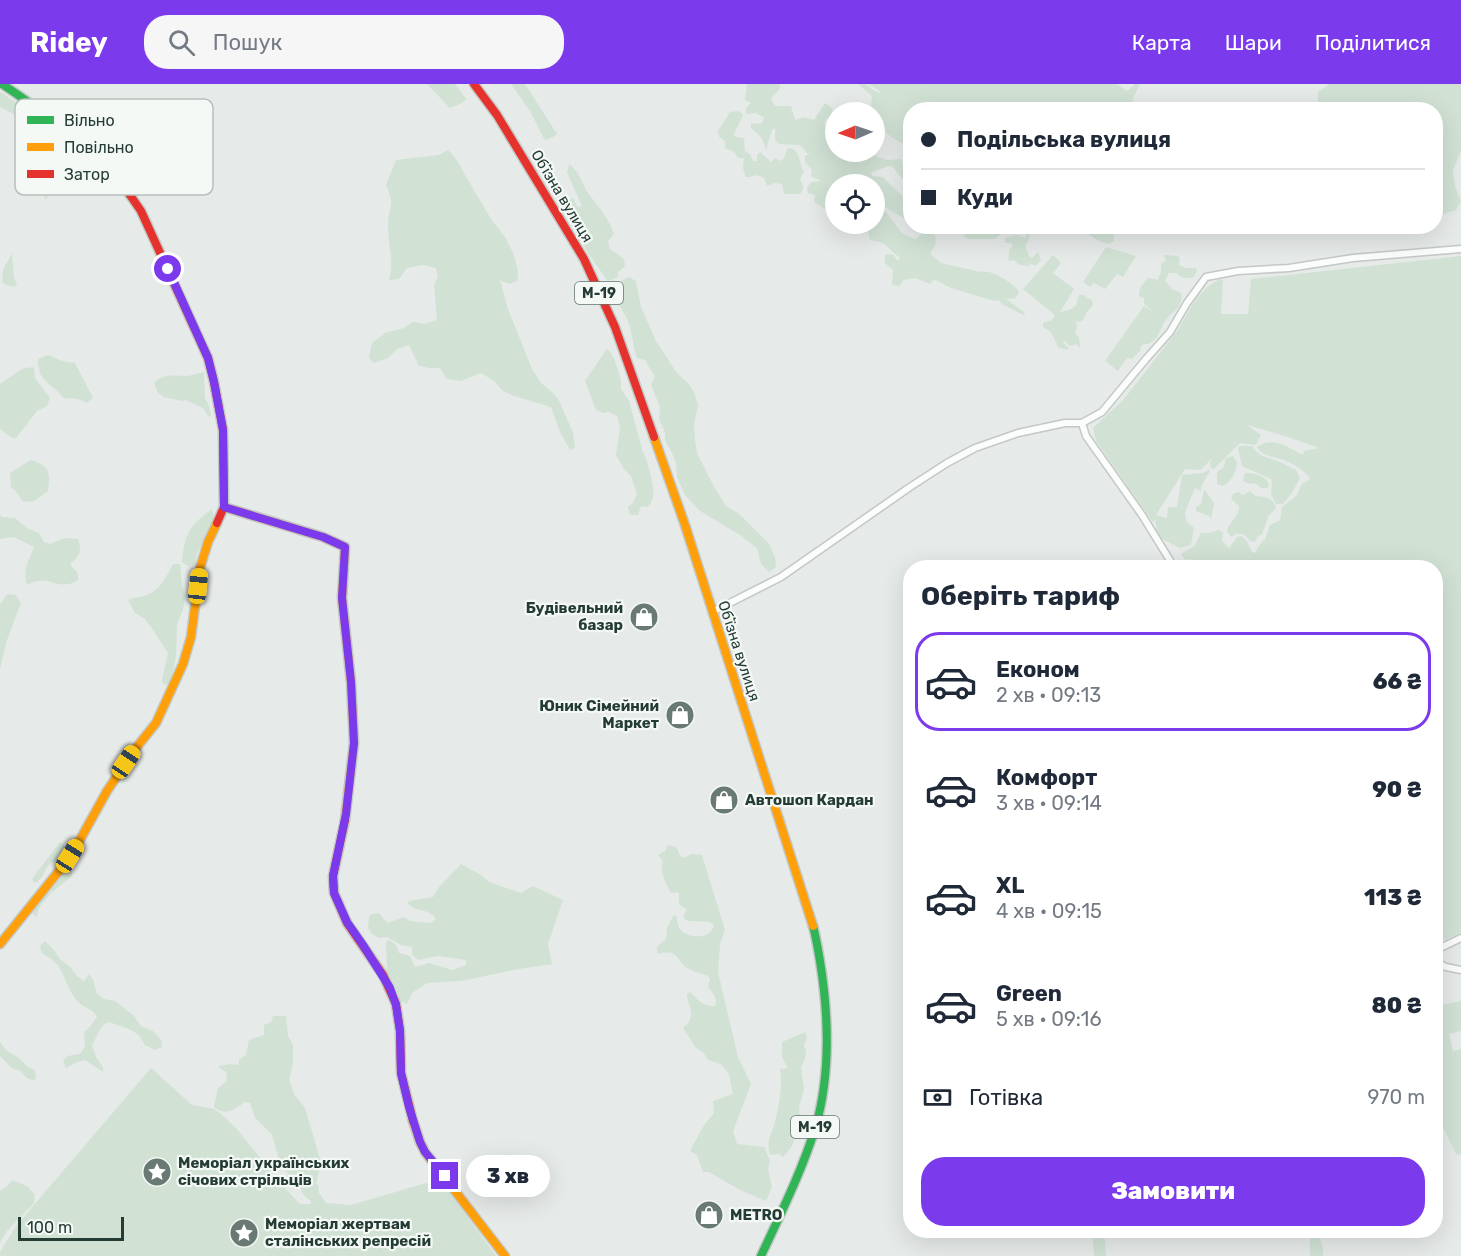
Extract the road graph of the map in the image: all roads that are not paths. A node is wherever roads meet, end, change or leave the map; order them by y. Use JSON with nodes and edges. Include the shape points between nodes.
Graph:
{"nodes":[{"id":1,"x":2,"y":84,"type":"edge"},
{"id":2,"x":474,"y":84,"type":"edge"},
{"id":3,"x":23,"y":99,"type":"edge"},
{"id":4,"x":131,"y":195,"type":"edge"},
{"id":5,"x":1461,"y":249,"type":"edge"},
{"id":6,"x":1082,"y":423,"type":"junction"},
{"id":7,"x":224,"y":507,"type":"junction"},
{"id":8,"x":1170,"y":560,"type":"edge"},
{"id":9,"x":712,"y":612,"type":"junction"},
{"id":10,"x":1461,"y":938,"type":"edge"},
{"id":11,"x":0,"y":944,"type":"edge"},
{"id":12,"x":1443,"y":947,"type":"edge"},
{"id":13,"x":1443,"y":966,"type":"edge"},
{"id":14,"x":1461,"y":970,"type":"edge"},
{"id":15,"x":505,"y":1256,"type":"edge"},
{"id":16,"x":760,"y":1256,"type":"edge"}],
"edges":[{"from":1,"to":3,"type":"main road"},
{"from":2,"to":9,"type":"main road","name":"Обʼїзна вулиця","number":"М-19","via":[[584,259],[615,327]]},
{"from":4,"to":7,"type":"main road","via":[[208,358],[223,430]]},
{"from":5,"to":6,"type":"street","via":[[1206,277],[1170,332],[1114,399],[1102,412]]},
{"from":6,"to":8,"type":"street","via":[[1086,436]]},
{"from":6,"to":9,"type":"street","via":[[1018,433],[975,448],[910,487],[781,577]]},
{"from":7,"to":11,"type":"main road","via":[[200,568],[191,637],[183,664],[156,723],[107,791],[70,856]]},
{"from":7,"to":15,"type":"main road","via":[[345,547],[342,598],[354,743],[346,814],[333,876],[334,893],[347,922],[383,975],[396,1005],[401,1073],[420,1142]]},
{"from":9,"to":16,"type":"main road","name":"Обʼїзна вулиця","number":"М-19","via":[[814,933],[826,1014],[826,1067],[820,1112],[789,1196]]},
{"from":10,"to":12,"type":"street"},
{"from":13,"to":14,"type":"street"}]}
